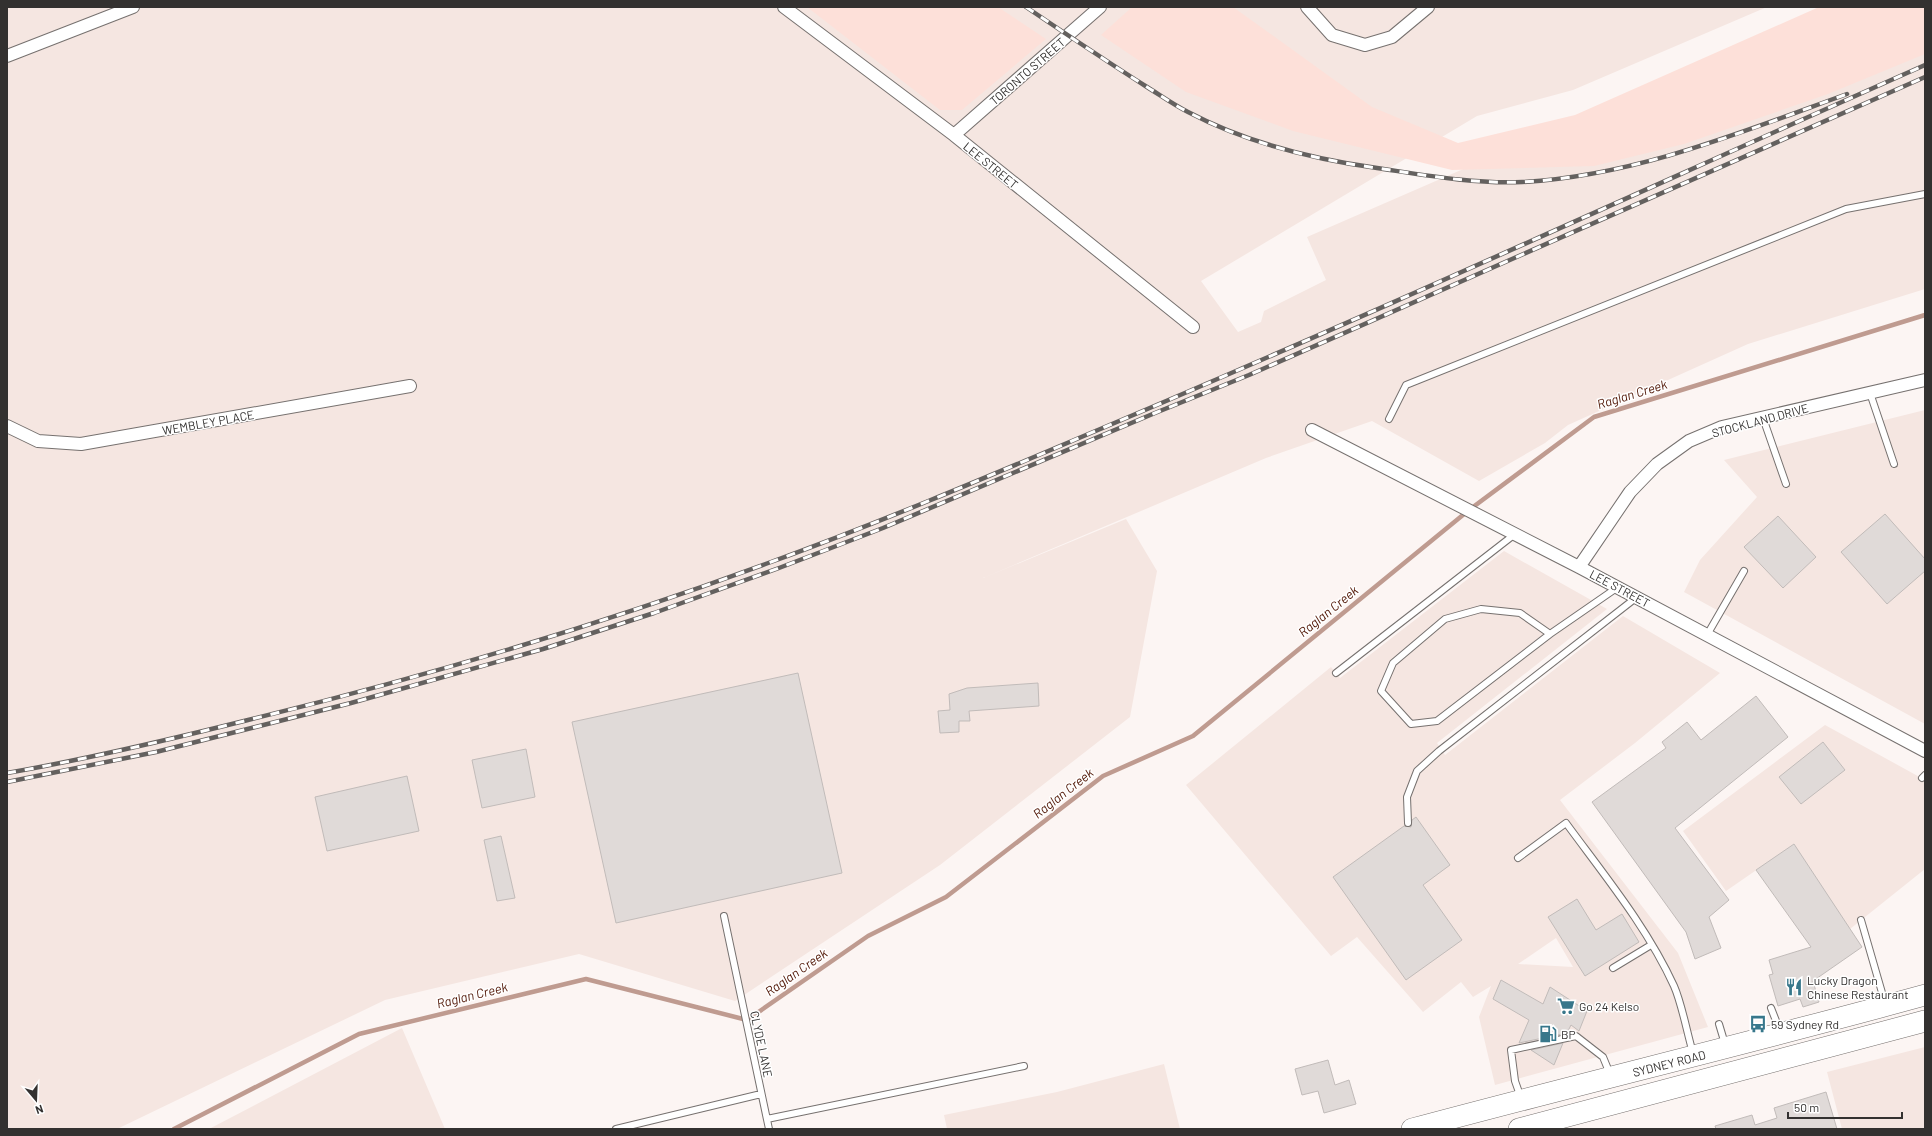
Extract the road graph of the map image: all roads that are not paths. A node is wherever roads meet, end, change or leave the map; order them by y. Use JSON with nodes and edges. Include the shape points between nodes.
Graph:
{"nodes":[{"id":1,"x":133,"y":7,"type":"edge"},
{"id":2,"x":784,"y":7,"type":"edge"},
{"id":3,"x":1100,"y":7,"type":"edge"},
{"id":4,"x":1307,"y":7,"type":"edge"},
{"id":5,"x":1428,"y":7,"type":"edge"},
{"id":6,"x":7,"y":56,"type":"edge"},
{"id":7,"x":954,"y":135,"type":"junction"},
{"id":8,"x":1925,"y":194,"type":"edge"},
{"id":9,"x":1193,"y":328,"type":"dead end"},
{"id":10,"x":1925,"y":380,"type":"edge"},
{"id":11,"x":410,"y":386,"type":"dead end"},
{"id":12,"x":1870,"y":393,"type":"junction"},
{"id":13,"x":1763,"y":418,"type":"junction"},
{"id":14,"x":1388,"y":419,"type":"dead end"},
{"id":15,"x":7,"y":426,"type":"edge"},
{"id":16,"x":1312,"y":430,"type":"dead end"},
{"id":17,"x":1894,"y":464,"type":"dead end"},
{"id":18,"x":1786,"y":484,"type":"dead end"},
{"id":19,"x":1515,"y":534,"type":"junction"},
{"id":20,"x":1580,"y":567,"type":"junction"},
{"id":21,"x":1744,"y":571,"type":"dead end"},
{"id":22,"x":1618,"y":587,"type":"junction"},
{"id":23,"x":1637,"y":597,"type":"junction"},
{"id":24,"x":1550,"y":634,"type":"junction"},
{"id":25,"x":1707,"y":635,"type":"junction"},
{"id":26,"x":1336,"y":673,"type":"dead end"},
{"id":27,"x":1925,"y":751,"type":"edge"},
{"id":28,"x":1408,"y":823,"type":"dead end"},
{"id":29,"x":1518,"y":858,"type":"dead end"},
{"id":30,"x":724,"y":916,"type":"dead end"},
{"id":31,"x":1861,"y":920,"type":"dead end"},
{"id":32,"x":1651,"y":945,"type":"junction"},
{"id":33,"x":1613,"y":968,"type":"dead end"},
{"id":34,"x":1925,"y":995,"type":"edge"},
{"id":35,"x":1886,"y":1006,"type":"junction"},
{"id":36,"x":1771,"y":1008,"type":"dead end"},
{"id":37,"x":1925,"y":1021,"type":"edge"},
{"id":38,"x":1719,"y":1024,"type":"dead end"},
{"id":39,"x":1781,"y":1035,"type":"junction"},
{"id":40,"x":1727,"y":1048,"type":"junction"},
{"id":41,"x":1694,"y":1057,"type":"junction"},
{"id":42,"x":1024,"y":1066,"type":"dead end"},
{"id":43,"x":1611,"y":1077,"type":"junction"},
{"id":44,"x":761,"y":1094,"type":"junction"},
{"id":45,"x":1522,"y":1099,"type":"junction"},
{"id":46,"x":767,"y":1120,"type":"junction"},
{"id":47,"x":616,"y":1129,"type":"edge"},
{"id":48,"x":769,"y":1129,"type":"edge"},
{"id":49,"x":1412,"y":1129,"type":"edge"},
{"id":50,"x":1519,"y":1129,"type":"edge"}],
"edges":[{"from":1,"to":6,"type":"street"},
{"from":2,"to":7,"type":"street","name":"LEE STREET"},
{"from":3,"to":7,"type":"street","name":"TORONTO STREET"},
{"from":4,"to":5,"type":"street","via":[[1332,35],[1365,45],[1392,37]]},
{"from":7,"to":9,"type":"street","name":"LEE STREET"},
{"from":8,"to":14,"type":"lane","via":[[1846,210],[1406,385]]},
{"from":10,"to":12,"type":"street","name":"STOCKLAND DRIVE"},
{"from":11,"to":15,"type":"street","name":"WEMBLEY PLACE","via":[[81,444],[38,441]]},
{"from":12,"to":13,"type":"street","name":"STOCKLAND DRIVE"},
{"from":12,"to":17,"type":"lane"},
{"from":13,"to":18,"type":"lane"},
{"from":13,"to":20,"type":"street","name":"STOCKLAND DRIVE","via":[[1722,427],[1689,441],[1656,464],[1630,492]]},
{"from":16,"to":19,"type":"street","name":"LEE STREET"},
{"from":19,"to":20,"type":"street","name":"LEE STREET"},
{"from":19,"to":26,"type":"lane"},
{"from":20,"to":22,"type":"street","name":"LEE STREET"},
{"from":21,"to":25,"type":"lane"},
{"from":22,"to":23,"type":"street","name":"LEE STREET"},
{"from":22,"to":24,"type":"lane"},
{"from":23,"to":25,"type":"street","name":"LEE STREET"},
{"from":23,"to":28,"type":"lane","via":[[1439,751],[1417,771],[1407,797]]},
{"from":24,"to":24,"type":"lane","via":[[1437,722],[1411,724],[1381,691],[1393,663],[1445,620],[1481,609],[1520,613]]},
{"from":25,"to":27,"type":"street","name":"LEE STREET"},
{"from":29,"to":32,"type":"lane","via":[[1566,823]]},
{"from":30,"to":44,"type":"lane","name":"CLYDE LANE"},
{"from":31,"to":35,"type":"lane"},
{"from":32,"to":33,"type":"lane"},
{"from":32,"to":41,"type":"lane","via":[[1674,987]]},
{"from":34,"to":35,"type":"highway","name":"SYDNEY ROAD"},
{"from":35,"to":39,"type":"highway","name":"SYDNEY ROAD"},
{"from":36,"to":39,"type":"lane"},
{"from":37,"to":50,"type":"highway","name":"SYDNEY ROAD"},
{"from":38,"to":40,"type":"lane"},
{"from":39,"to":40,"type":"highway","name":"SYDNEY ROAD"},
{"from":40,"to":41,"type":"highway","name":"SYDNEY ROAD"},
{"from":41,"to":43,"type":"highway","name":"SYDNEY ROAD"},
{"from":42,"to":46,"type":"lane"},
{"from":43,"to":45,"type":"highway","name":"SYDNEY ROAD"},
{"from":43,"to":45,"type":"lane","via":[[1603,1057],[1576,1036],[1511,1050],[1515,1080]]},
{"from":44,"to":46,"type":"lane","name":"CLYDE LANE"},
{"from":44,"to":47,"type":"lane"},
{"from":45,"to":49,"type":"highway","name":"SYDNEY ROAD"},
{"from":46,"to":48,"type":"lane","name":"CLYDE LANE"}]}
